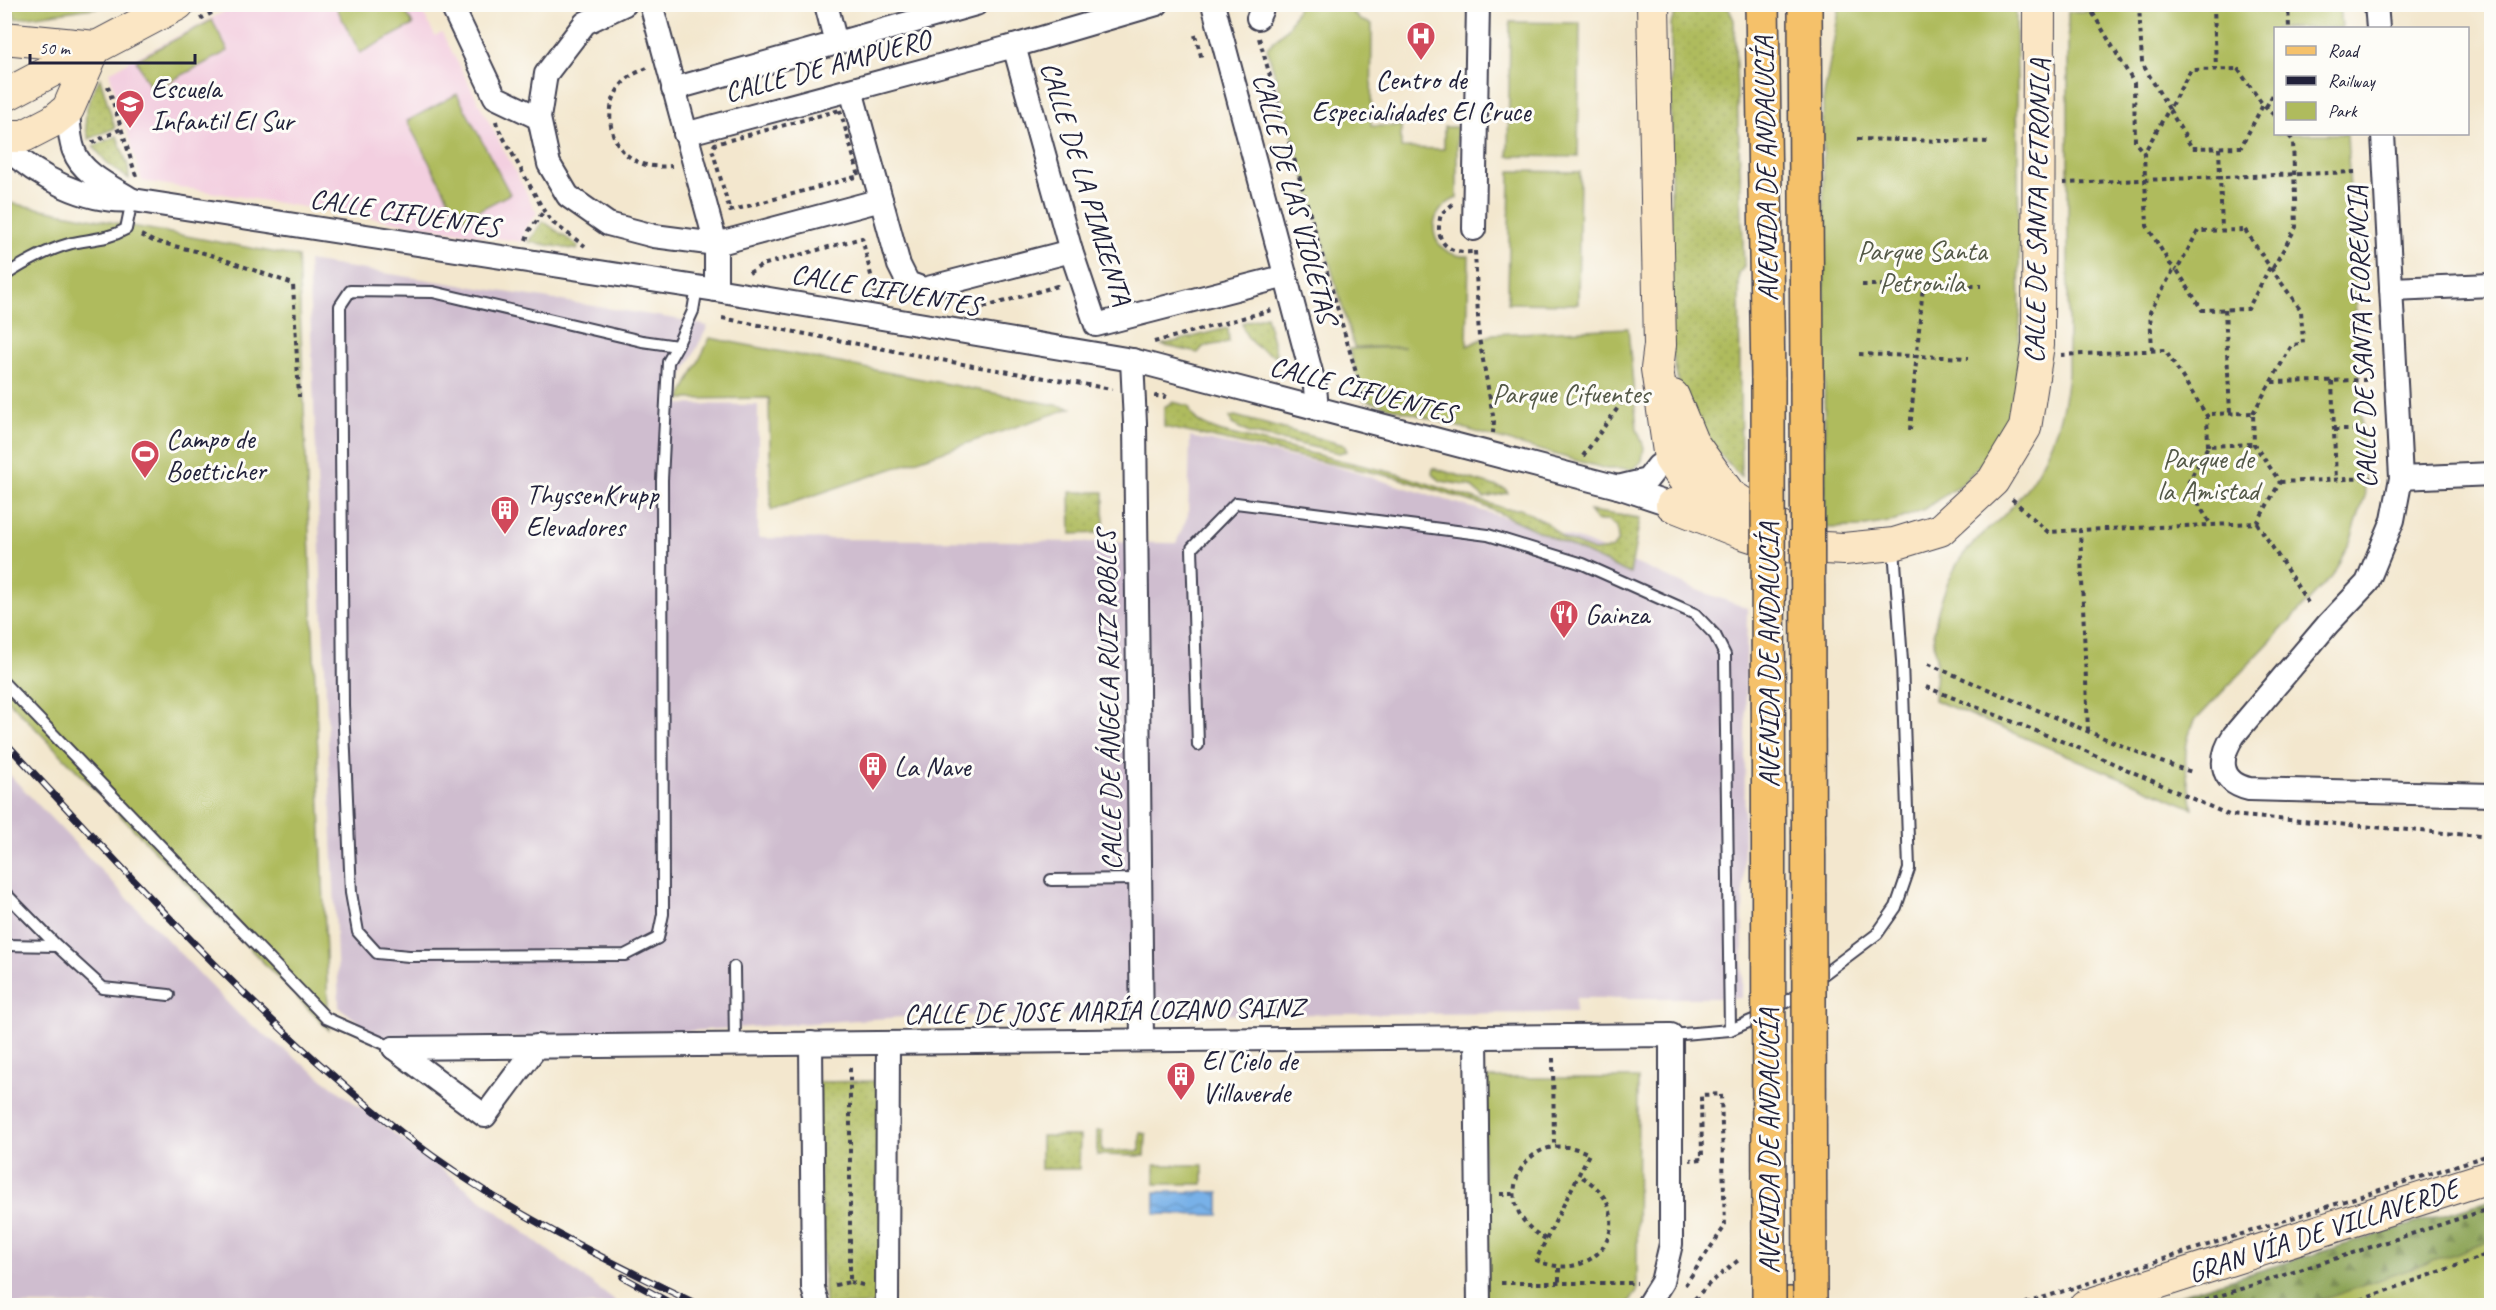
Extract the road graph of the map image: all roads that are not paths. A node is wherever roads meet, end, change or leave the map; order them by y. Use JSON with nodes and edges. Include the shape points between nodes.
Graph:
{"nodes":[{"id":1,"x":178,"y":4,"type":"edge"},
{"id":2,"x":451,"y":4,"type":"edge"},
{"id":3,"x":625,"y":4,"type":"edge"},
{"id":4,"x":651,"y":4,"type":"edge"},
{"id":5,"x":826,"y":4,"type":"edge"},
{"id":6,"x":976,"y":4,"type":"edge"},
{"id":7,"x":1157,"y":4,"type":"edge"},
{"id":8,"x":1213,"y":4,"type":"edge"},
{"id":9,"x":1478,"y":4,"type":"edge"},
{"id":10,"x":1653,"y":4,"type":"edge"},
{"id":11,"x":1762,"y":4,"type":"edge"},
{"id":12,"x":1805,"y":4,"type":"edge"},
{"id":13,"x":2039,"y":4,"type":"edge"},
{"id":14,"x":2376,"y":4,"type":"edge"},
{"id":15,"x":2378,"y":27,"type":"edge"},
{"id":16,"x":4,"y":38,"type":"edge"},
{"id":17,"x":836,"y":43,"type":"junction"},
{"id":18,"x":1014,"y":46,"type":"junction"},
{"id":19,"x":95,"y":47,"type":"junction"},
{"id":20,"x":673,"y":89,"type":"junction"},
{"id":21,"x":851,"y":90,"type":"junction"},
{"id":22,"x":4,"y":96,"type":"edge"},
{"id":23,"x":68,"y":109,"type":"junction"},
{"id":24,"x":539,"y":117,"type":"junction"},
{"id":25,"x":685,"y":134,"type":"junction"},
{"id":26,"x":2383,"y":135,"type":"edge"},
{"id":27,"x":4,"y":136,"type":"edge"},
{"id":28,"x":4,"y":146,"type":"edge"},
{"id":29,"x":135,"y":191,"type":"junction"},
{"id":30,"x":881,"y":200,"type":"junction"},
{"id":31,"x":1474,"y":229,"type":"road end"},
{"id":32,"x":716,"y":244,"type":"junction"},
{"id":33,"x":1071,"y":251,"type":"junction"},
{"id":34,"x":4,"y":276,"type":"edge"},
{"id":35,"x":1286,"y":276,"type":"junction"},
{"id":36,"x":2492,"y":285,"type":"edge"},
{"id":37,"x":707,"y":289,"type":"junction"},
{"id":38,"x":2391,"y":289,"type":"junction"},
{"id":39,"x":677,"y":346,"type":"junction"},
{"id":40,"x":1132,"y":360,"type":"junction"},
{"id":41,"x":1317,"y":409,"type":"junction"},
{"id":42,"x":2492,"y":474,"type":"edge"},
{"id":43,"x":1686,"y":477,"type":"junction"},
{"id":44,"x":2401,"y":478,"type":"junction"},
{"id":45,"x":1618,"y":487,"type":"junction"},
{"id":46,"x":1894,"y":544,"type":"junction"},
{"id":47,"x":1844,"y":549,"type":"junction"},
{"id":48,"x":4,"y":682,"type":"edge"},
{"id":49,"x":1198,"y":745,"type":"dead end"},
{"id":50,"x":2492,"y":795,"type":"edge"},
{"id":51,"x":1139,"y":879,"type":"junction"},
{"id":52,"x":1051,"y":880,"type":"dead end"},
{"id":53,"x":4,"y":892,"type":"edge"},
{"id":54,"x":4,"y":945,"type":"edge"},
{"id":55,"x":57,"y":946,"type":"junction"},
{"id":56,"x":734,"y":967,"type":"dead end"},
{"id":57,"x":169,"y":995,"type":"dead end"},
{"id":58,"x":1730,"y":1030,"type":"junction"},
{"id":59,"x":1671,"y":1035,"type":"junction"},
{"id":60,"x":1476,"y":1036,"type":"junction"},
{"id":61,"x":1142,"y":1040,"type":"junction"},
{"id":62,"x":811,"y":1043,"type":"junction"},
{"id":63,"x":888,"y":1043,"type":"junction"},
{"id":64,"x":735,"y":1044,"type":"junction"},
{"id":65,"x":537,"y":1046,"type":"junction"},
{"id":66,"x":394,"y":1048,"type":"junction"},
{"id":67,"x":2492,"y":1176,"type":"edge"},
{"id":68,"x":2492,"y":1195,"type":"edge"},
{"id":69,"x":815,"y":1297,"type":"edge"},
{"id":70,"x":887,"y":1305,"type":"edge"},
{"id":71,"x":1479,"y":1305,"type":"edge"},
{"id":72,"x":1647,"y":1305,"type":"edge"},
{"id":73,"x":1769,"y":1305,"type":"edge"},
{"id":74,"x":1774,"y":1305,"type":"edge"},
{"id":75,"x":1810,"y":1305,"type":"edge"},
{"id":76,"x":2085,"y":1305,"type":"edge"},
{"id":77,"x":2141,"y":1305,"type":"edge"}],
"edges":[{"from":1,"to":19,"type":"street"},
{"from":2,"to":24,"type":"street","via":[[495,97]]},
{"from":3,"to":24,"type":"street","via":[[585,23],[560,54],[546,74]]},
{"from":4,"to":20,"type":"street"},
{"from":5,"to":17,"type":"street"},
{"from":6,"to":17,"type":"street","name":"CALLE DE AMPUERO"},
{"from":7,"to":18,"type":"street","name":"CALLE DE AMPUERO"},
{"from":8,"to":35,"type":"street","name":"CALLE DE LAS VIOLETAS"},
{"from":9,"to":31,"type":"street"},
{"from":10,"to":43,"type":"street","via":[[1660,345],[1676,408]]},
{"from":11,"to":73,"type":"main road","name":"AVENIDA DE ANDALUCÍA","bridge":true,"via":[[1768,379]]},
{"from":12,"to":75,"type":"main road","name":"AVENIDA DE ANDALUCÍA","bridge":true},
{"from":13,"to":46,"type":"street","name":"CALLE DE SANTA PETRONILA","via":[[2038,345],[2025,428],[1993,481],[1940,530]]},
{"from":14,"to":15,"type":"street"},
{"from":16,"to":19,"type":"street"},
{"from":17,"to":20,"type":"street","name":"CALLE DE AMPUERO"},
{"from":18,"to":21,"type":"street","name":"CALLE DE AMPUERO"},
{"from":18,"to":33,"type":"street","name":"CALLE DE LA PIMIENTA"},
{"from":19,"to":22,"type":"street"},
{"from":19,"to":23,"type":"street"},
{"from":20,"to":25,"type":"street"},
{"from":21,"to":25,"type":"street","name":"CALLE DE AMPUERO"},
{"from":21,"to":30,"type":"street"},
{"from":23,"to":27,"type":"street","via":[[24,136]]},
{"from":23,"to":29,"type":"street","name":"CALLE CIFUENTES","via":[[74,152],[83,166],[103,182]]},
{"from":24,"to":32,"type":"street","via":[[549,164],[568,196],[608,224],[654,236]]},
{"from":25,"to":32,"type":"street"},
{"from":26,"to":38,"type":"street","name":"CALLE DE SANTA FLORENCIA"},
{"from":28,"to":29,"type":"street","name":"CALLE CIFUENTES","via":[[44,176],[88,195],[115,201]]},
{"from":29,"to":34,"type":"lane","via":[[126,229],[113,237],[70,244]]},
{"from":29,"to":37,"type":"street","name":"CALLE CIFUENTES"},
{"from":30,"to":32,"type":"street"},
{"from":30,"to":33,"type":"street","via":[[899,265],[908,283],[924,289]]},
{"from":32,"to":37,"type":"street"},
{"from":33,"to":35,"type":"street","name":"CALLE DE LA PIMIENTA","via":[[1095,324]]},
{"from":35,"to":41,"type":"street","name":"CALLE DE LAS VIOLETAS","via":[[1315,387]]},
{"from":36,"to":38,"type":"street"},
{"from":37,"to":39,"type":"lane"},
{"from":37,"to":40,"type":"street","name":"CALLE CIFUENTES"},
{"from":38,"to":44,"type":"street","name":"CALLE DE SANTA FLORENCIA"},
{"from":39,"to":39,"type":"lane","via":[[433,292],[350,291],[340,306],[343,705],[351,893],[358,932],[377,953],[625,955],[658,938],[663,914],[662,480],[668,362]]},
{"from":40,"to":41,"type":"street","name":"CALLE CIFUENTES"},
{"from":40,"to":51,"type":"street","name":"CALLE DE ÁNGELA RUIZ ROBLES"},
{"from":41,"to":45,"type":"street","name":"CALLE CIFUENTES"},
{"from":42,"to":44,"type":"street"},
{"from":43,"to":45,"type":"street","name":"CALLE CIFUENTES"},
{"from":43,"to":45,"type":"street","name":"CALLE CIFUENTES","via":[[1658,466],[1647,480]]},
{"from":43,"to":47,"type":"street","via":[[1730,495],[1784,531]]},
{"from":43,"to":47,"type":"street","via":[[1724,524],[1743,533],[1783,546]]},
{"from":44,"to":50,"type":"street","name":"CALLE DE SANTA FLORENCIA","via":[[2393,520],[2367,583],[2234,735],[2224,749],[2223,763],[2229,777],[2238,786],[2249,789]]},
{"from":46,"to":47,"type":"street"},
{"from":46,"to":58,"type":"lane","via":[[1909,869],[1896,907],[1877,934],[1788,1001]]},
{"from":48,"to":66,"type":"lane","via":[[326,1018]]},
{"from":49,"to":58,"type":"lane","via":[[1192,548],[1236,503],[1488,535],[1583,564],[1695,614],[1715,634],[1725,655]]},
{"from":51,"to":52,"type":"lane"},
{"from":51,"to":61,"type":"street","name":"CALLE DE ÁNGELA RUIZ ROBLES"},
{"from":53,"to":55,"type":"lane"},
{"from":54,"to":55,"type":"lane"},
{"from":55,"to":57,"type":"lane","via":[[103,988]]},
{"from":56,"to":64,"type":"lane"},
{"from":58,"to":59,"type":"lane"},
{"from":59,"to":60,"type":"street","name":"CALLE DE JOSE MARÍA LOZANO SAINZ"},
{"from":59,"to":72,"type":"street","via":[[1671,1244],[1662,1282]]},
{"from":60,"to":61,"type":"street","name":"CALLE DE JOSE MARÍA LOZANO SAINZ"},
{"from":60,"to":71,"type":"street"},
{"from":61,"to":63,"type":"street","name":"CALLE DE JOSE MARÍA LOZANO SAINZ"},
{"from":62,"to":63,"type":"street","name":"CALLE DE JOSE MARÍA LOZANO SAINZ"},
{"from":62,"to":64,"type":"street","name":"CALLE DE JOSE MARÍA LOZANO SAINZ"},
{"from":62,"to":69,"type":"street"},
{"from":63,"to":70,"type":"street"},
{"from":64,"to":65,"type":"street","name":"CALLE DE JOSE MARÍA LOZANO SAINZ"},
{"from":65,"to":66,"type":"street","name":"CALLE DE JOSE MARÍA LOZANO SAINZ"},
{"from":65,"to":66,"type":"street","via":[[485,1116]]},
{"from":67,"to":76,"type":"street","name":"GRAN VÍA DE VILLAVERDE"},
{"from":68,"to":77,"type":"street","name":"GRAN VÍA DE VILLAVERDE"},
{"from":74,"to":75,"type":"main road"}]}
